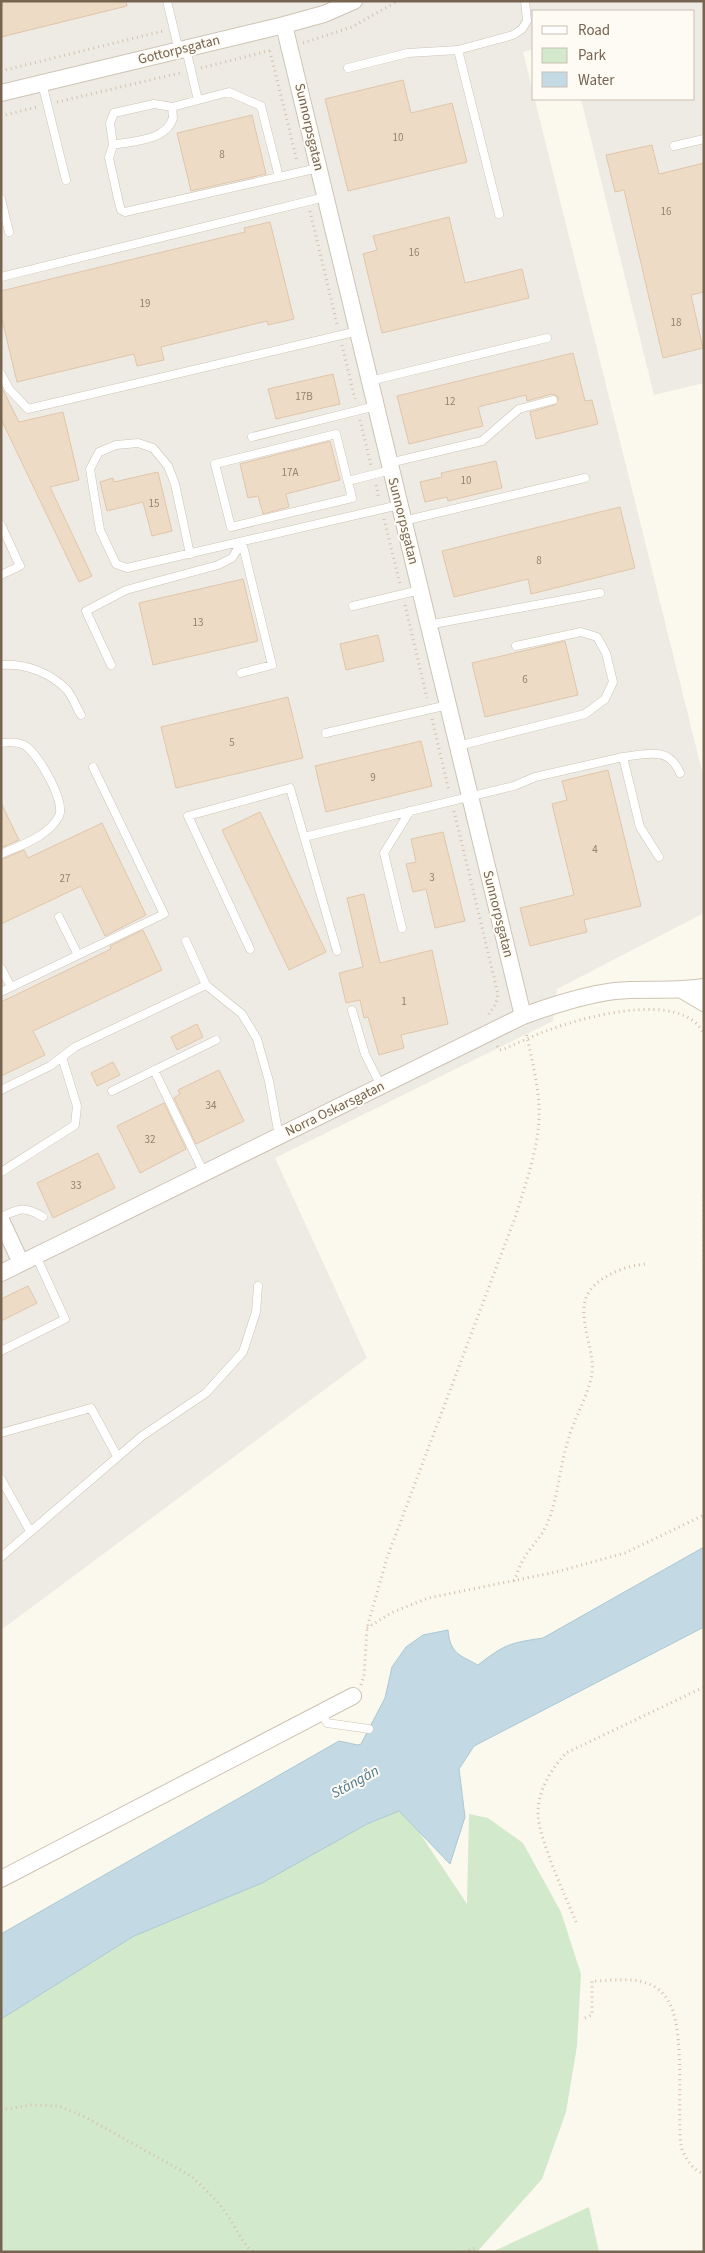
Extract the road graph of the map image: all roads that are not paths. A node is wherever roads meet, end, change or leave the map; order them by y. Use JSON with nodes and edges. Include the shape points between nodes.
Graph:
{"nodes":[{"id":1,"x":354,"y":1,"type":"edge"},
{"id":2,"x":525,"y":1,"type":"edge"},
{"id":3,"x":169,"y":2,"type":"edge"},
{"id":4,"x":284,"y":25,"type":"junction"},
{"id":5,"x":182,"y":50,"type":"junction"},
{"id":6,"x":458,"y":50,"type":"junction"},
{"id":7,"x":348,"y":68,"type":"dead end"},
{"id":8,"x":42,"y":83,"type":"junction"},
{"id":9,"x":1,"y":93,"type":"edge"},
{"id":10,"x":198,"y":100,"type":"junction"},
{"id":11,"x":172,"y":106,"type":"junction"},
{"id":12,"x":704,"y":139,"type":"edge"},
{"id":13,"x":113,"y":145,"type":"junction"},
{"id":14,"x":674,"y":146,"type":"dead end"},
{"id":15,"x":318,"y":168,"type":"junction"},
{"id":16,"x":279,"y":177,"type":"junction"},
{"id":17,"x":66,"y":180,"type":"dead end"},
{"id":18,"x":326,"y":197,"type":"junction"},
{"id":19,"x":1,"y":199,"type":"edge"},
{"id":20,"x":499,"y":214,"type":"dead end"},
{"id":21,"x":9,"y":232,"type":"dead end"},
{"id":22,"x":1,"y":277,"type":"edge"},
{"id":23,"x":358,"y":331,"type":"junction"},
{"id":24,"x":547,"y":338,"type":"dead end"},
{"id":25,"x":1,"y":374,"type":"edge"},
{"id":26,"x":370,"y":381,"type":"junction"},
{"id":27,"x":553,"y":400,"type":"dead end"},
{"id":28,"x":376,"y":406,"type":"junction"},
{"id":29,"x":252,"y":437,"type":"dead end"},
{"id":30,"x":390,"y":466,"type":"junction"},
{"id":31,"x":585,"y":478,"type":"dead end"},
{"id":32,"x":348,"y":481,"type":"junction"},
{"id":33,"x":401,"y":513,"type":"junction"},
{"id":34,"x":1,"y":525,"type":"edge"},
{"id":35,"x":242,"y":542,"type":"junction"},
{"id":36,"x":190,"y":554,"type":"junction"},
{"id":37,"x":1,"y":575,"type":"edge"},
{"id":38,"x":420,"y":590,"type":"junction"},
{"id":39,"x":600,"y":593,"type":"dead end"},
{"id":40,"x":353,"y":606,"type":"dead end"},
{"id":41,"x":428,"y":625,"type":"junction"},
{"id":42,"x":516,"y":646,"type":"dead end"},
{"id":43,"x":1,"y":665,"type":"edge"},
{"id":44,"x":111,"y":665,"type":"dead end"},
{"id":45,"x":241,"y":673,"type":"dead end"},
{"id":46,"x":448,"y":705,"type":"junction"},
{"id":47,"x":81,"y":715,"type":"dead end"},
{"id":48,"x":326,"y":733,"type":"dead end"},
{"id":49,"x":1,"y":743,"type":"edge"},
{"id":50,"x":458,"y":746,"type":"junction"},
{"id":51,"x":623,"y":757,"type":"junction"},
{"id":52,"x":93,"y":767,"type":"dead end"},
{"id":53,"x":680,"y":773,"type":"dead end"},
{"id":54,"x":470,"y":797,"type":"junction"},
{"id":55,"x":410,"y":811,"type":"junction"},
{"id":56,"x":304,"y":837,"type":"junction"},
{"id":57,"x":1,"y":854,"type":"edge"},
{"id":58,"x":659,"y":857,"type":"dead end"},
{"id":59,"x":60,"y":917,"type":"dead end"},
{"id":60,"x":402,"y":928,"type":"dead end"},
{"id":61,"x":186,"y":941,"type":"dead end"},
{"id":62,"x":250,"y":949,"type":"dead end"},
{"id":63,"x":337,"y":951,"type":"dead end"},
{"id":64,"x":78,"y":955,"type":"junction"},
{"id":65,"x":1,"y":968,"type":"edge"},
{"id":66,"x":206,"y":985,"type":"junction"},
{"id":67,"x":11,"y":987,"type":"junction"},
{"id":68,"x":704,"y":987,"type":"edge"},
{"id":69,"x":682,"y":990,"type":"junction"},
{"id":70,"x":1,"y":992,"type":"edge"},
{"id":71,"x":704,"y":1002,"type":"edge"},
{"id":72,"x":352,"y":1010,"type":"dead end"},
{"id":73,"x":523,"y":1016,"type":"junction"},
{"id":74,"x":216,"y":1040,"type":"dead end"},
{"id":75,"x":62,"y":1057,"type":"junction"},
{"id":76,"x":154,"y":1070,"type":"junction"},
{"id":77,"x":381,"y":1086,"type":"junction"},
{"id":78,"x":1,"y":1090,"type":"edge"},
{"id":79,"x":112,"y":1091,"type":"dead end"},
{"id":80,"x":279,"y":1136,"type":"junction"},
{"id":81,"x":1,"y":1172,"type":"edge"},
{"id":82,"x":204,"y":1173,"type":"junction"},
{"id":83,"x":43,"y":1217,"type":"dead end"},
{"id":84,"x":1,"y":1218,"type":"edge"},
{"id":85,"x":29,"y":1260,"type":"junction"},
{"id":86,"x":1,"y":1273,"type":"edge"},
{"id":87,"x":258,"y":1286,"type":"dead end"},
{"id":88,"x":1,"y":1351,"type":"edge"},
{"id":89,"x":1,"y":1433,"type":"edge"},
{"id":90,"x":117,"y":1456,"type":"junction"},
{"id":91,"x":1,"y":1479,"type":"edge"},
{"id":92,"x":30,"y":1532,"type":"junction"},
{"id":93,"x":1,"y":1557,"type":"edge"},
{"id":94,"x":353,"y":1696,"type":"dead end"},
{"id":95,"x":320,"y":1711,"type":"junction"},
{"id":96,"x":369,"y":1730,"type":"dead end"},
{"id":97,"x":1,"y":1879,"type":"edge"}],
"edges":[{"from":1,"to":4,"type":"street","name":"Gottorpsgatan","via":[[324,14]]},
{"from":2,"to":6,"type":"lane","via":[[526,21],[522,29],[513,35]]},
{"from":3,"to":5,"type":"lane"},
{"from":4,"to":5,"type":"street","name":"Gottorpsgatan"},
{"from":4,"to":15,"type":"street","name":"Sunnorpsgatan"},
{"from":5,"to":8,"type":"street","name":"Gottorpsgatan"},
{"from":5,"to":10,"type":"lane"},
{"from":6,"to":7,"type":"lane","via":[[408,54]]},
{"from":6,"to":20,"type":"lane"},
{"from":8,"to":9,"type":"street","name":"Gottorpsgatan"},
{"from":8,"to":17,"type":"lane"},
{"from":10,"to":11,"type":"lane"},
{"from":10,"to":16,"type":"lane","via":[[229,92],[261,106]]},
{"from":11,"to":13,"type":"lane","via":[[173,118],[165,132]]},
{"from":11,"to":13,"type":"lane","via":[[154,104],[114,113],[110,123]]},
{"from":12,"to":14,"type":"lane"},
{"from":13,"to":16,"type":"lane","via":[[109,158],[121,210],[125,212]]},
{"from":15,"to":16,"type":"lane"},
{"from":15,"to":18,"type":"street","name":"Sunnorpsgatan"},
{"from":18,"to":22,"type":"lane"},
{"from":18,"to":23,"type":"street","name":"Sunnorpsgatan"},
{"from":19,"to":21,"type":"lane"},
{"from":23,"to":25,"type":"lane","via":[[28,409],[9,389]]},
{"from":23,"to":26,"type":"street","name":"Sunnorpsgatan"},
{"from":24,"to":26,"type":"lane"},
{"from":26,"to":28,"type":"street","name":"Sunnorpsgatan"},
{"from":27,"to":30,"type":"lane","via":[[519,409],[482,440]]},
{"from":28,"to":29,"type":"lane"},
{"from":28,"to":30,"type":"street","name":"Sunnorpsgatan"},
{"from":30,"to":32,"type":"lane"},
{"from":30,"to":33,"type":"street","name":"Sunnorpsgatan"},
{"from":31,"to":33,"type":"lane"},
{"from":32,"to":32,"type":"lane","via":[[352,498],[231,527],[215,464],[336,434]]},
{"from":33,"to":35,"type":"lane","via":[[382,509]]},
{"from":33,"to":38,"type":"street","name":"Sunnorpsgatan"},
{"from":34,"to":37,"type":"lane","via":[[20,566]]},
{"from":35,"to":36,"type":"lane"},
{"from":35,"to":44,"type":"lane","via":[[232,558],[218,565],[126,590],[86,611]]},
{"from":35,"to":45,"type":"lane","via":[[272,665]]},
{"from":36,"to":36,"type":"lane","via":[[127,568],[116,564],[100,530],[90,469],[99,452],[138,443],[154,448],[168,466],[175,484]]},
{"from":38,"to":40,"type":"lane"},
{"from":38,"to":41,"type":"street","name":"Sunnorpsgatan"},
{"from":39,"to":41,"type":"lane"},
{"from":41,"to":46,"type":"street","name":"Sunnorpsgatan"},
{"from":42,"to":50,"type":"lane","via":[[582,632],[597,637],[606,653],[614,682],[605,699],[585,714]]},
{"from":43,"to":47,"type":"lane","via":[[23,666],[46,674],[67,691]]},
{"from":46,"to":48,"type":"lane"},
{"from":46,"to":50,"type":"street","name":"Sunnorpsgatan"},
{"from":49,"to":57,"type":"lane","via":[[26,746],[39,758],[60,805],[60,814],[40,836]]},
{"from":50,"to":54,"type":"street","name":"Sunnorpsgatan"},
{"from":51,"to":53,"type":"lane","via":[[663,754],[675,762]]},
{"from":51,"to":54,"type":"lane"},
{"from":51,"to":58,"type":"lane","via":[[640,827]]},
{"from":52,"to":64,"type":"lane","via":[[164,914]]},
{"from":54,"to":55,"type":"lane"},
{"from":54,"to":73,"type":"street","name":"Sunnorpsgatan"},
{"from":55,"to":56,"type":"lane"},
{"from":55,"to":60,"type":"lane","via":[[384,853]]},
{"from":56,"to":62,"type":"lane","via":[[290,788],[188,816]]},
{"from":56,"to":63,"type":"lane"},
{"from":59,"to":64,"type":"lane"},
{"from":61,"to":66,"type":"lane"},
{"from":64,"to":67,"type":"lane"},
{"from":65,"to":67,"type":"lane"},
{"from":66,"to":75,"type":"lane","via":[[75,1047]]},
{"from":66,"to":80,"type":"lane","via":[[242,1014],[257,1039]]},
{"from":67,"to":70,"type":"lane"},
{"from":68,"to":69,"type":"street","name":"Norra Oskarsgatan"},
{"from":69,"to":71,"type":"street","name":"Norra Oskarsgatan"},
{"from":69,"to":73,"type":"street","name":"Norra Oskarsgatan","via":[[616,991],[560,1003]]},
{"from":72,"to":77,"type":"lane","via":[[365,1054]]},
{"from":73,"to":77,"type":"street","name":"Norra Oskarsgatan"},
{"from":74,"to":76,"type":"lane"},
{"from":75,"to":78,"type":"lane"},
{"from":75,"to":81,"type":"lane","via":[[77,1106],[75,1125]]},
{"from":76,"to":79,"type":"lane"},
{"from":76,"to":82,"type":"lane"},
{"from":77,"to":80,"type":"street","name":"Norra Oskarsgatan"},
{"from":80,"to":82,"type":"street","name":"Norra Oskarsgatan"},
{"from":82,"to":85,"type":"street","name":"Norra Oskarsgatan"},
{"from":83,"to":84,"type":"lane","via":[[22,1209]]},
{"from":84,"to":85,"type":"street"},
{"from":85,"to":86,"type":"street","name":"Norra Oskarsgatan"},
{"from":85,"to":88,"type":"lane","via":[[65,1319]]},
{"from":87,"to":90,"type":"lane","via":[[256,1312],[243,1352],[206,1393]]},
{"from":89,"to":90,"type":"lane","via":[[91,1408]]},
{"from":90,"to":92,"type":"lane"},
{"from":91,"to":92,"type":"lane"},
{"from":92,"to":93,"type":"lane"},
{"from":94,"to":95,"type":"street"},
{"from":95,"to":96,"type":"lane","via":[[327,1723]]},
{"from":95,"to":97,"type":"street"}]}
